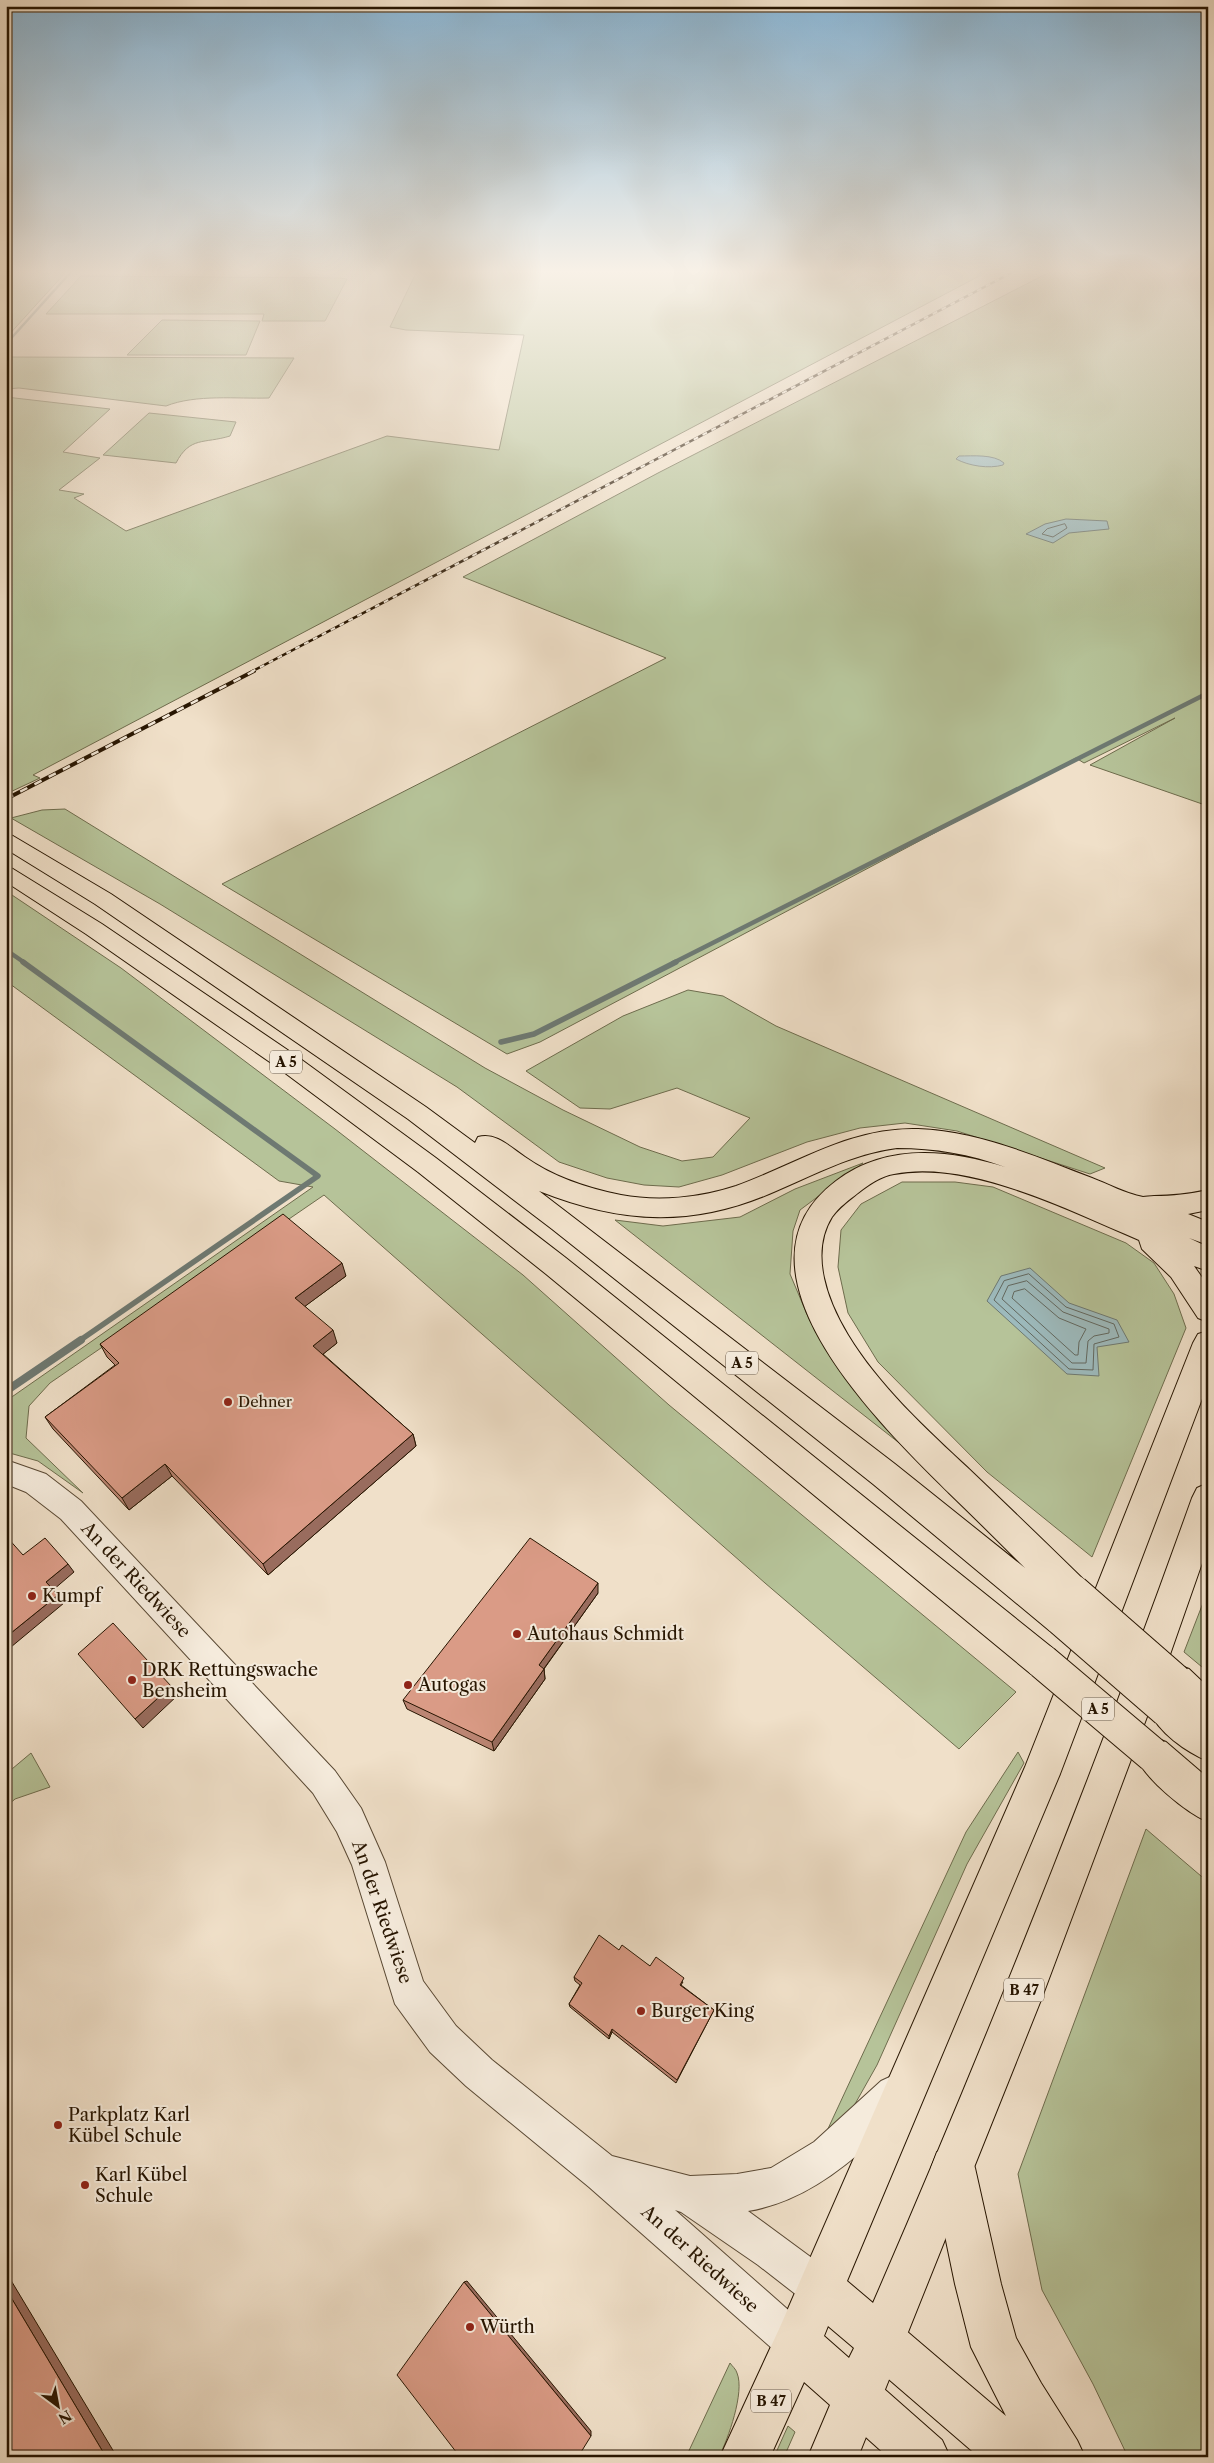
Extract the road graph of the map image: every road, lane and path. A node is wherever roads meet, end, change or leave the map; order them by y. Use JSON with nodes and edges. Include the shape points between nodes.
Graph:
{"nodes":[{"id":1,"x":6,"y":840,"type":"edge"},
{"id":2,"x":6,"y":873,"type":"edge"},
{"id":3,"x":417,"y":1113,"type":"junction"},
{"id":4,"x":1208,"y":1200,"type":"edge"},
{"id":5,"x":1135,"y":1215,"type":"junction"},
{"id":6,"x":1208,"y":1234,"type":"edge"},
{"id":7,"x":1208,"y":1260,"type":"edge"},
{"id":8,"x":1208,"y":1310,"type":"edge"},
{"id":9,"x":1208,"y":1343,"type":"edge"},
{"id":10,"x":6,"y":1472,"type":"edge"},
{"id":11,"x":1208,"y":1498,"type":"edge"},
{"id":12,"x":1067,"y":1605,"type":"junction"},
{"id":13,"x":1172,"y":1696,"type":"junction"},
{"id":14,"x":1208,"y":1711,"type":"edge"},
{"id":15,"x":1208,"y":1743,"type":"edge"},
{"id":16,"x":1208,"y":1803,"type":"edge"},
{"id":17,"x":914,"y":2073,"type":"junction"},
{"id":18,"x":953,"y":2168,"type":"junction"},
{"id":19,"x":603,"y":2173,"type":"junction"},
{"id":20,"x":690,"y":2194,"type":"junction"},
{"id":21,"x":821,"y":2289,"type":"junction"},
{"id":22,"x":880,"y":2340,"type":"junction"},
{"id":23,"x":797,"y":2344,"type":"junction"},
{"id":24,"x":857,"y":2397,"type":"junction"},
{"id":25,"x":745,"y":2457,"type":"edge"},
{"id":26,"x":833,"y":2457,"type":"edge"},
{"id":27,"x":925,"y":2457,"type":"edge"},
{"id":28,"x":1017,"y":2457,"type":"edge"},
{"id":29,"x":1060,"y":2457,"type":"edge"}],
"edges":[{"from":1,"to":3,"type":"main road","number":"A 5","via":[[102,900]]},
{"from":2,"to":16,"type":"main road","number":"A 5","bridge":true,"via":[[94,929],[286,1061],[427,1164],[1043,1662]]},
{"from":3,"to":5,"type":"main road","via":[[474,1135],[541,1180],[596,1201],[635,1209],[660,1210],[713,1204],[854,1146],[917,1138],[966,1144],[994,1152]]},
{"from":3,"to":12,"type":"main road","number":"A 5","via":[[884,1474]]},
{"from":4,"to":5,"type":"main road"},
{"from":5,"to":6,"type":"main road"},
{"from":5,"to":7,"type":"main road"},
{"from":5,"to":8,"type":"main road","via":[[1157,1245],[1181,1269]]},
{"from":5,"to":12,"type":"main road","via":[[998,1174],[910,1162],[875,1170],[850,1183],[827,1204],[813,1228],[808,1254],[812,1291],[828,1327],[862,1377]]},
{"from":9,"to":17,"type":"main road","number":"B 47","via":[[1041,1774]]},
{"from":10,"to":19,"type":"street","name":"An der Riedwiese","via":[[36,1483],[71,1510],[324,1782],[349,1820],[368,1862],[408,1991],[444,2039],[479,2073]]},
{"from":11,"to":18,"type":"main road","number":"B 47","via":[[1095,1811]]},
{"from":12,"to":13,"type":"main road","number":"A 5","bridge":true},
{"from":13,"to":14,"type":"main road"},
{"from":13,"to":15,"type":"main road","number":"A 5"},
{"from":17,"to":20,"type":"street","name":"An der Riedwiese","via":[[856,2133],[781,2183],[739,2193]]},
{"from":17,"to":21,"type":"main road","number":"B 47"},
{"from":18,"to":22,"type":"main road","number":"B 47"},
{"from":18,"to":29,"type":"main road","via":[[995,2347]]},
{"from":19,"to":20,"type":"street","name":"An der Riedwiese"},
{"from":19,"to":23,"type":"street","name":"An der Riedwiese"},
{"from":20,"to":21,"type":"street","name":"An der Riedwiese"},
{"from":21,"to":22,"type":"main road"},
{"from":21,"to":23,"type":"main road","number":"B 47"},
{"from":22,"to":24,"type":"main road","number":"B 47"},
{"from":22,"to":28,"type":"main road"},
{"from":23,"to":24,"type":"main road"},
{"from":23,"to":25,"type":"main road","number":"B 47"},
{"from":24,"to":26,"type":"main road","number":"B 47"},
{"from":24,"to":27,"type":"main road"}]}
